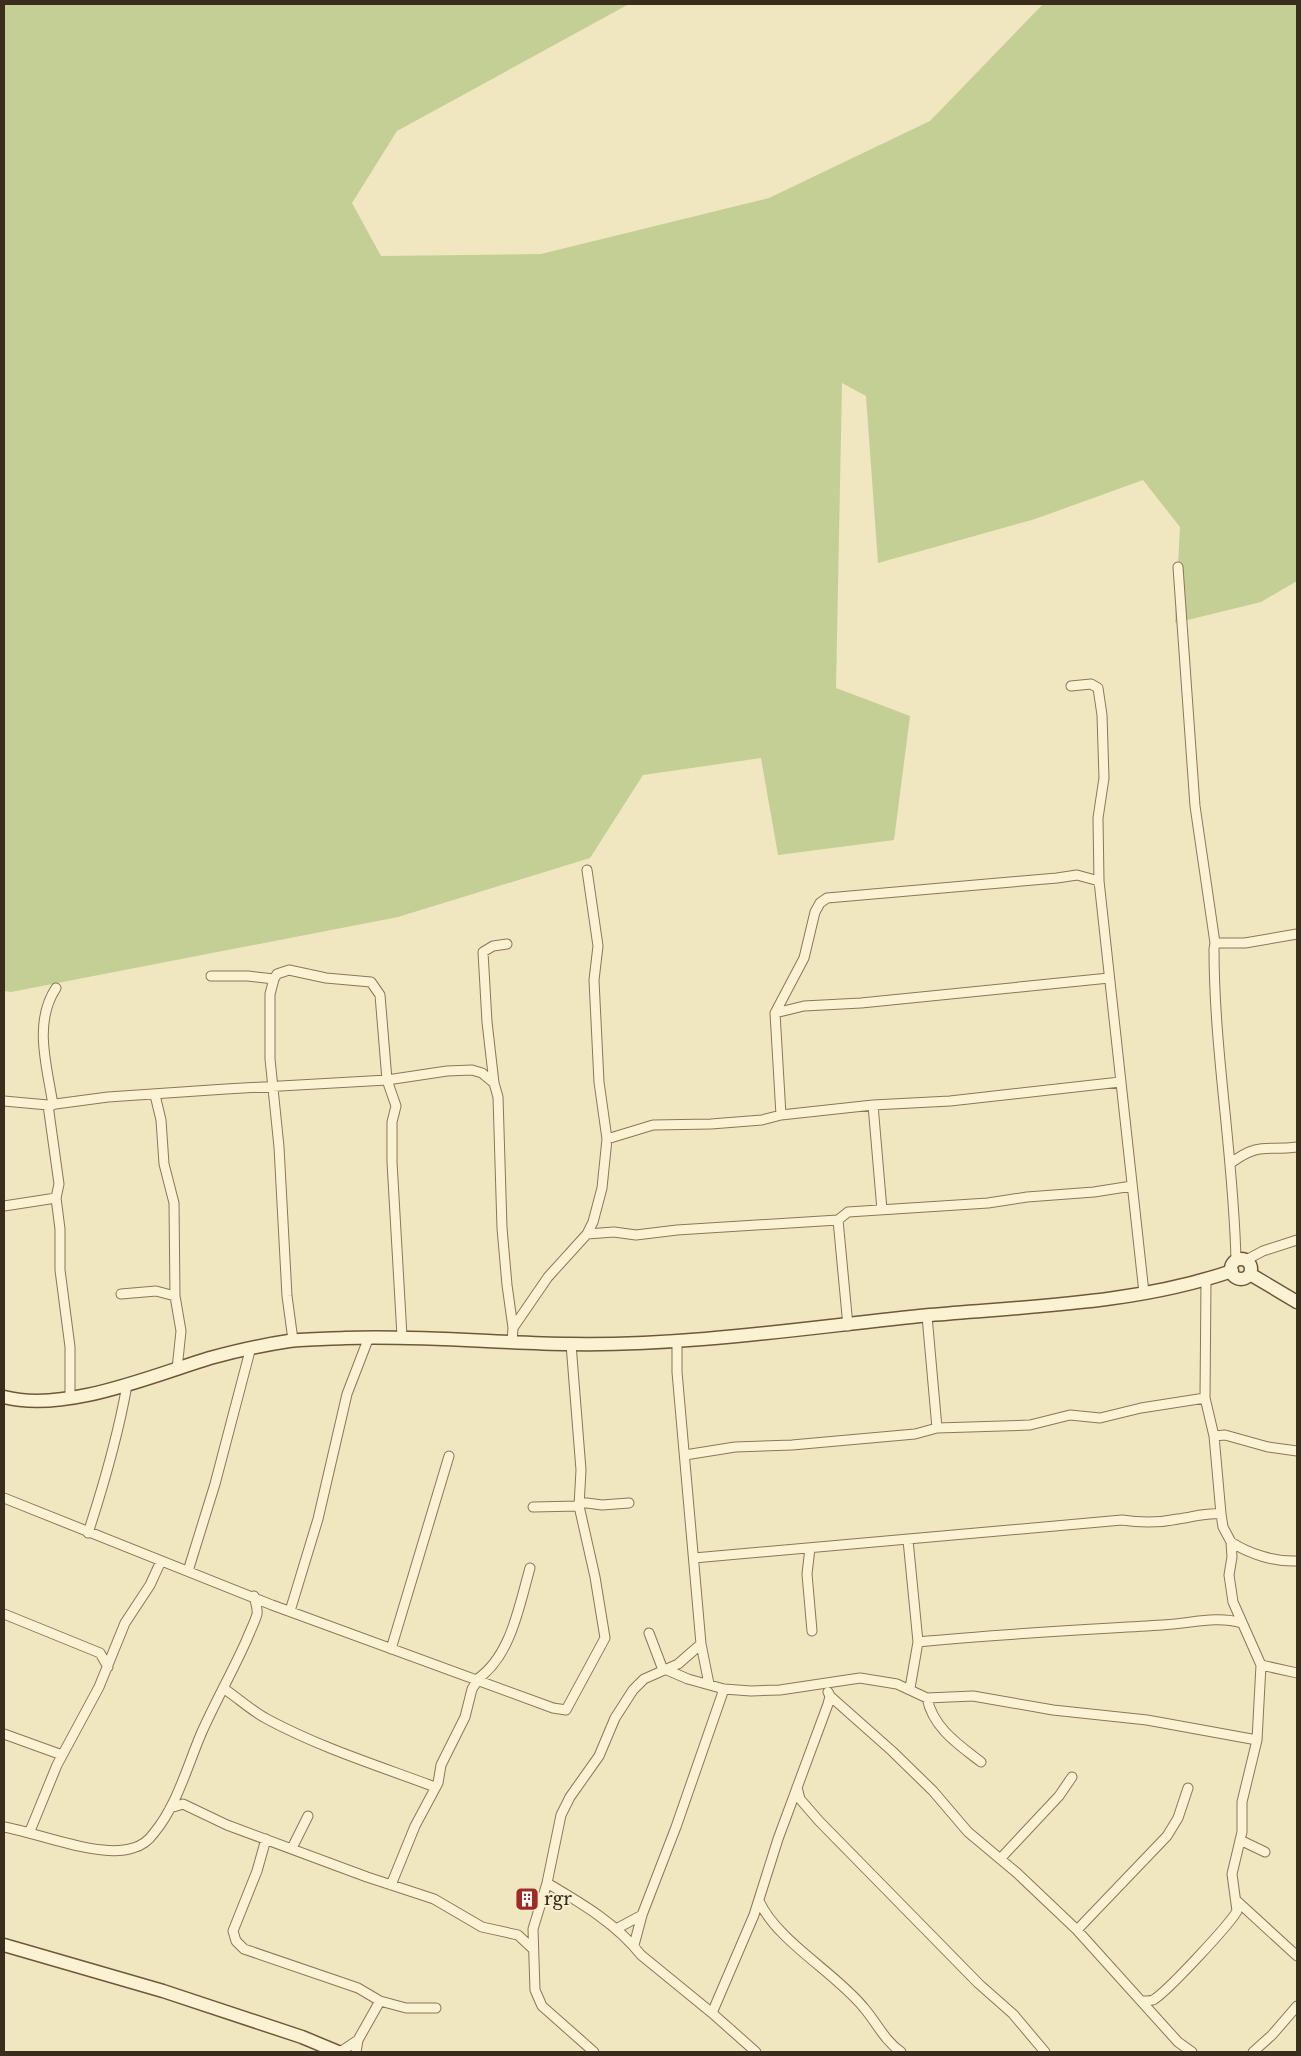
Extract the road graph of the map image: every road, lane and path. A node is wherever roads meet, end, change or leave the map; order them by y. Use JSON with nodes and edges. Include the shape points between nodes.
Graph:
{"nodes":[{"id":1,"x":1178,"y":566,"type":"dead end"},
{"id":2,"x":1071,"y":686,"type":"dead end"},
{"id":3,"x":587,"y":870,"type":"dead end"},
{"id":4,"x":1098,"y":881,"type":"junction"},
{"id":5,"x":1297,"y":934,"type":"edge"},
{"id":6,"x":1215,"y":943,"type":"junction"},
{"id":7,"x":507,"y":944,"type":"dead end"},
{"id":8,"x":211,"y":976,"type":"dead end"},
{"id":9,"x":1109,"y":978,"type":"junction"},
{"id":10,"x":274,"y":979,"type":"junction"},
{"id":11,"x":56,"y":988,"type":"dead end"},
{"id":12,"x":775,"y":1013,"type":"junction"},
{"id":13,"x":387,"y":1080,"type":"junction"},
{"id":14,"x":1120,"y":1082,"type":"junction"},
{"id":15,"x":494,"y":1084,"type":"junction"},
{"id":16,"x":272,"y":1087,"type":"junction"},
{"id":17,"x":155,"y":1095,"type":"junction"},
{"id":18,"x":4,"y":1101,"type":"edge"},
{"id":19,"x":51,"y":1105,"type":"junction"},
{"id":20,"x":873,"y":1105,"type":"junction"},
{"id":21,"x":781,"y":1115,"type":"junction"},
{"id":22,"x":607,"y":1139,"type":"junction"},
{"id":23,"x":1297,"y":1148,"type":"edge"},
{"id":24,"x":1231,"y":1163,"type":"junction"},
{"id":25,"x":1132,"y":1186,"type":"junction"},
{"id":26,"x":56,"y":1198,"type":"junction"},
{"id":27,"x":4,"y":1206,"type":"edge"},
{"id":28,"x":882,"y":1210,"type":"junction"},
{"id":29,"x":838,"y":1220,"type":"junction"},
{"id":30,"x":587,"y":1234,"type":"junction"},
{"id":31,"x":1297,"y":1240,"type":"edge"},
{"id":32,"x":1238,"y":1264,"type":"junction"},
{"id":33,"x":1206,"y":1280,"type":"junction"},
{"id":34,"x":1144,"y":1293,"type":"junction"},
{"id":35,"x":121,"y":1294,"type":"dead end"},
{"id":36,"x":175,"y":1296,"type":"junction"},
{"id":37,"x":1297,"y":1302,"type":"edge"},
{"id":38,"x":927,"y":1316,"type":"junction"},
{"id":39,"x":848,"y":1326,"type":"junction"},
{"id":40,"x":514,"y":1328,"type":"junction"},
{"id":41,"x":402,"y":1336,"type":"junction"},
{"id":42,"x":369,"y":1337,"type":"junction"},
{"id":43,"x":293,"y":1340,"type":"junction"},
{"id":44,"x":512,"y":1342,"type":"junction"},
{"id":45,"x":677,"y":1342,"type":"junction"},
{"id":46,"x":570,"y":1344,"type":"junction"},
{"id":47,"x":251,"y":1347,"type":"junction"},
{"id":48,"x":177,"y":1369,"type":"junction"},
{"id":49,"x":127,"y":1386,"type":"junction"},
{"id":50,"x":4,"y":1397,"type":"edge"},
{"id":51,"x":70,"y":1397,"type":"junction"},
{"id":52,"x":1205,"y":1398,"type":"junction"},
{"id":53,"x":937,"y":1428,"type":"junction"},
{"id":54,"x":1214,"y":1436,"type":"junction"},
{"id":55,"x":1297,"y":1451,"type":"edge"},
{"id":56,"x":685,"y":1454,"type":"junction"},
{"id":57,"x":449,"y":1456,"type":"dead end"},
{"id":58,"x":4,"y":1498,"type":"edge"},
{"id":59,"x":629,"y":1503,"type":"dead end"},
{"id":60,"x":579,"y":1504,"type":"junction"},
{"id":61,"x":533,"y":1507,"type":"dead end"},
{"id":62,"x":1221,"y":1514,"type":"junction"},
{"id":63,"x":88,"y":1533,"type":"junction"},
{"id":64,"x":908,"y":1540,"type":"junction"},
{"id":65,"x":1231,"y":1542,"type":"junction"},
{"id":66,"x":810,"y":1548,"type":"junction"},
{"id":67,"x":694,"y":1558,"type":"junction"},
{"id":68,"x":162,"y":1561,"type":"junction"},
{"id":69,"x":1297,"y":1562,"type":"edge"},
{"id":70,"x":530,"y":1568,"type":"dead end"},
{"id":71,"x":188,"y":1571,"type":"junction"},
{"id":72,"x":254,"y":1596,"type":"junction"},
{"id":73,"x":272,"y":1605,"type":"junction"},
{"id":74,"x":290,"y":1611,"type":"junction"},
{"id":75,"x":258,"y":1613,"type":"junction"},
{"id":76,"x":4,"y":1614,"type":"edge"},
{"id":77,"x":1242,"y":1623,"type":"junction"},
{"id":78,"x":812,"y":1631,"type":"dead end"},
{"id":79,"x":649,"y":1633,"type":"dead end"},
{"id":80,"x":918,"y":1642,"type":"junction"},
{"id":81,"x":702,"y":1644,"type":"junction"},
{"id":82,"x":114,"y":1646,"type":"junction"},
{"id":83,"x":391,"y":1649,"type":"junction"},
{"id":84,"x":100,"y":1653,"type":"junction"},
{"id":85,"x":1261,"y":1665,"type":"junction"},
{"id":86,"x":108,"y":1667,"type":"junction"},
{"id":87,"x":665,"y":1670,"type":"junction"},
{"id":88,"x":1297,"y":1673,"type":"edge"},
{"id":89,"x":473,"y":1679,"type":"junction"},
{"id":90,"x":709,"y":1684,"type":"junction"},
{"id":91,"x":826,"y":1684,"type":"junction"},
{"id":92,"x":223,"y":1688,"type":"junction"},
{"id":93,"x":910,"y":1688,"type":"junction"},
{"id":94,"x":724,"y":1689,"type":"junction"},
{"id":95,"x":830,"y":1696,"type":"junction"},
{"id":96,"x":927,"y":1698,"type":"junction"},
{"id":97,"x":4,"y":1734,"type":"edge"},
{"id":98,"x":1257,"y":1740,"type":"junction"},
{"id":99,"x":62,"y":1755,"type":"junction"},
{"id":100,"x":982,"y":1762,"type":"dead end"},
{"id":101,"x":1072,"y":1777,"type":"dead end"},
{"id":102,"x":435,"y":1787,"type":"junction"},
{"id":103,"x":797,"y":1787,"type":"junction"},
{"id":104,"x":1188,"y":1788,"type":"dead end"},
{"id":105,"x":178,"y":1792,"type":"junction"},
{"id":106,"x":183,"y":1804,"type":"junction"},
{"id":107,"x":170,"y":1808,"type":"junction"},
{"id":108,"x":308,"y":1816,"type":"dead end"},
{"id":109,"x":4,"y":1827,"type":"edge"},
{"id":110,"x":30,"y":1831,"type":"junction"},
{"id":111,"x":266,"y":1839,"type":"junction"},
{"id":112,"x":1240,"y":1840,"type":"junction"},
{"id":113,"x":292,"y":1848,"type":"junction"},
{"id":114,"x":1265,"y":1852,"type":"dead end"},
{"id":115,"x":1000,"y":1859,"type":"junction"},
{"id":116,"x":547,"y":1883,"type":"junction"},
{"id":117,"x":391,"y":1885,"type":"junction"},
{"id":118,"x":759,"y":1901,"type":"junction"},
{"id":119,"x":1237,"y":1901,"type":"junction"},
{"id":120,"x":764,"y":1913,"type":"junction"},
{"id":121,"x":642,"y":1915,"type":"junction"},
{"id":122,"x":754,"y":1915,"type":"junction"},
{"id":123,"x":533,"y":1929,"type":"junction"},
{"id":124,"x":616,"y":1929,"type":"junction"},
{"id":125,"x":1077,"y":1930,"type":"junction"},
{"id":126,"x":518,"y":1935,"type":"junction"},
{"id":127,"x":4,"y":1945,"type":"edge"},
{"id":128,"x":634,"y":1945,"type":"junction"},
{"id":129,"x":532,"y":1948,"type":"junction"},
{"id":130,"x":1297,"y":1956,"type":"edge"},
{"id":131,"x":380,"y":2001,"type":"junction"},
{"id":132,"x":1141,"y":2001,"type":"junction"},
{"id":133,"x":1297,"y":2006,"type":"edge"},
{"id":134,"x":436,"y":2008,"type":"dead end"},
{"id":135,"x":712,"y":2013,"type":"junction"},
{"id":136,"x":358,"y":2040,"type":"junction"},
{"id":137,"x":339,"y":2052,"type":"edge"},
{"id":138,"x":356,"y":2052,"type":"edge"},
{"id":139,"x":594,"y":2052,"type":"edge"},
{"id":140,"x":756,"y":2052,"type":"edge"},
{"id":141,"x":901,"y":2052,"type":"edge"},
{"id":142,"x":1045,"y":2052,"type":"edge"},
{"id":143,"x":1192,"y":2052,"type":"edge"},
{"id":144,"x":1252,"y":2052,"type":"edge"}],
"edges":[{"from":1,"to":6,"type":"street","via":[[1195,806]]},
{"from":2,"to":4,"type":"street","via":[[1091,684],[1098,688],[1102,716],[1104,778],[1098,818]]},
{"from":3,"to":22,"type":"street","via":[[598,946],[594,980],[598,1073]]},
{"from":4,"to":9,"type":"street"},
{"from":4,"to":12,"type":"street","via":[[1077,874],[827,898],[815,912],[804,958]]},
{"from":5,"to":6,"type":"street","via":[[1245,943]]},
{"from":6,"to":24,"type":"street","via":[[1216,997]]},
{"from":7,"to":15,"type":"street","via":[[493,946],[483,952]]},
{"from":8,"to":10,"type":"street"},
{"from":9,"to":12,"type":"street","via":[[804,1006]]},
{"from":9,"to":14,"type":"street"},
{"from":10,"to":13,"type":"street","via":[[281,971],[288,970],[371,982],[380,995]]},
{"from":10,"to":16,"type":"street","via":[[269,1019]]},
{"from":11,"to":19,"type":"street","via":[[47,1002],[43,1019]]},
{"from":12,"to":21,"type":"street"},
{"from":13,"to":15,"type":"street","via":[[472,1070],[482,1073]]},
{"from":13,"to":16,"type":"street"},
{"from":13,"to":41,"type":"street","via":[[396,1106],[392,1122],[392,1162]]},
{"from":14,"to":20,"type":"street","via":[[950,1101]]},
{"from":14,"to":25,"type":"street"},
{"from":15,"to":40,"type":"street","via":[[498,1098],[502,1228]]},
{"from":16,"to":17,"type":"street"},
{"from":16,"to":43,"type":"street"},
{"from":17,"to":19,"type":"street","via":[[108,1097]]},
{"from":17,"to":36,"type":"street","via":[[161,1120],[164,1164],[174,1203]]},
{"from":18,"to":19,"type":"street"},
{"from":19,"to":26,"type":"street","via":[[50,1135],[59,1184]]},
{"from":20,"to":21,"type":"street"},
{"from":20,"to":28,"type":"street"},
{"from":21,"to":22,"type":"street","via":[[762,1120],[711,1124],[653,1125]]},
{"from":22,"to":30,"type":"street","via":[[602,1188]]},
{"from":23,"to":24,"type":"street","via":[[1264,1147],[1251,1150]]},
{"from":24,"to":32,"type":"street"},
{"from":25,"to":28,"type":"street","via":[[988,1203]]},
{"from":25,"to":34,"type":"street"},
{"from":26,"to":27,"type":"street"},
{"from":26,"to":51,"type":"street","via":[[62,1300],[70,1347]]},
{"from":28,"to":29,"type":"street","via":[[848,1212]]},
{"from":29,"to":30,"type":"street","via":[[636,1235],[614,1232]]},
{"from":29,"to":39,"type":"street"},
{"from":30,"to":40,"type":"street","via":[[548,1277]]},
{"from":31,"to":32,"type":"street","via":[[1263,1251]]},
{"from":32,"to":33,"type":"street"},
{"from":32,"to":37,"type":"street","via":[[1234,1275],[1240,1278],[1250,1274]]},
{"from":33,"to":34,"type":"street"},
{"from":33,"to":52,"type":"street"},
{"from":34,"to":38,"type":"street"},
{"from":35,"to":36,"type":"street","via":[[156,1291]]},
{"from":36,"to":48,"type":"street","via":[[181,1331]]},
{"from":38,"to":39,"type":"street"},
{"from":38,"to":53,"type":"street"},
{"from":39,"to":45,"type":"street"},
{"from":40,"to":44,"type":"street"},
{"from":41,"to":42,"type":"street"},
{"from":41,"to":44,"type":"street"},
{"from":42,"to":43,"type":"street"},
{"from":42,"to":74,"type":"street","via":[[347,1394],[318,1520]]},
{"from":43,"to":47,"type":"street"},
{"from":44,"to":46,"type":"street"},
{"from":45,"to":46,"type":"street"},
{"from":45,"to":56,"type":"street"},
{"from":46,"to":60,"type":"street","via":[[581,1470]]},
{"from":47,"to":48,"type":"street"},
{"from":47,"to":71,"type":"street"},
{"from":48,"to":49,"type":"street"},
{"from":49,"to":51,"type":"street"},
{"from":49,"to":63,"type":"street","via":[[106,1479]]},
{"from":50,"to":51,"type":"street","via":[[36,1401]]},
{"from":52,"to":53,"type":"street","via":[[1100,1418],[1070,1415],[1030,1425]]},
{"from":52,"to":54,"type":"street"},
{"from":53,"to":56,"type":"street","via":[[915,1434],[735,1447]]},
{"from":54,"to":55,"type":"street","via":[[1225,1435]]},
{"from":54,"to":62,"type":"street"},
{"from":56,"to":67,"type":"street"},
{"from":57,"to":83,"type":"street"},
{"from":58,"to":63,"type":"street"},
{"from":59,"to":60,"type":"street"},
{"from":60,"to":61,"type":"street"},
{"from":60,"to":89,"type":"street","via":[[605,1638],[566,1710]]},
{"from":62,"to":64,"type":"street","via":[[1208,1512],[1152,1523],[1122,1520]]},
{"from":62,"to":65,"type":"street"},
{"from":63,"to":68,"type":"street"},
{"from":64,"to":66,"type":"street"},
{"from":64,"to":80,"type":"street"},
{"from":65,"to":69,"type":"street","via":[[1242,1550],[1278,1561]]},
{"from":65,"to":77,"type":"street","via":[[1231,1588]]},
{"from":66,"to":67,"type":"street"},
{"from":66,"to":78,"type":"street","via":[[807,1574]]},
{"from":67,"to":81,"type":"street"},
{"from":68,"to":71,"type":"street"},
{"from":68,"to":82,"type":"street"},
{"from":70,"to":89,"type":"street","via":[[516,1618],[499,1658],[487,1672]]},
{"from":71,"to":72,"type":"street"},
{"from":72,"to":73,"type":"street"},
{"from":72,"to":75,"type":"street"},
{"from":73,"to":74,"type":"street"},
{"from":73,"to":75,"type":"street"},
{"from":74,"to":83,"type":"street"},
{"from":75,"to":92,"type":"street"},
{"from":76,"to":84,"type":"street"},
{"from":77,"to":80,"type":"street","via":[[1224,1619]]},
{"from":77,"to":85,"type":"street"},
{"from":79,"to":87,"type":"street"},
{"from":80,"to":93,"type":"street"},
{"from":81,"to":87,"type":"street"},
{"from":81,"to":90,"type":"street"},
{"from":82,"to":84,"type":"street"},
{"from":82,"to":86,"type":"street"},
{"from":83,"to":89,"type":"street"},
{"from":84,"to":86,"type":"street"},
{"from":85,"to":88,"type":"street"},
{"from":85,"to":98,"type":"street"},
{"from":86,"to":99,"type":"street"},
{"from":87,"to":90,"type":"street","via":[[688,1680]]},
{"from":87,"to":116,"type":"street","via":[[644,1679],[632,1690],[615,1718],[599,1756],[570,1797],[561,1815]]},
{"from":89,"to":102,"type":"street","via":[[468,1711],[448,1748]]},
{"from":90,"to":94,"type":"street"},
{"from":91,"to":93,"type":"street","via":[[860,1678]]},
{"from":91,"to":94,"type":"street","via":[[780,1690]]},
{"from":91,"to":95,"type":"street"},
{"from":92,"to":102,"type":"street","via":[[266,1719],[302,1736],[356,1760]]},
{"from":92,"to":105,"type":"street"},
{"from":93,"to":96,"type":"street"},
{"from":94,"to":121,"type":"street"},
{"from":95,"to":103,"type":"street"},
{"from":95,"to":115,"type":"street","via":[[892,1751],[933,1791],[968,1832]]},
{"from":96,"to":98,"type":"street","via":[[973,1696],[1053,1710],[1147,1720]]},
{"from":96,"to":100,"type":"street","via":[[935,1720],[950,1738]]},
{"from":97,"to":99,"type":"street"},
{"from":98,"to":112,"type":"street","via":[[1242,1802]]},
{"from":99,"to":110,"type":"street"},
{"from":101,"to":115,"type":"street","via":[[1053,1803]]},
{"from":102,"to":117,"type":"street"},
{"from":103,"to":118,"type":"street"},
{"from":103,"to":142,"type":"street","via":[[800,1798],[819,1821],[979,1984],[1013,2014]]},
{"from":104,"to":125,"type":"street","via":[[1178,1818],[1167,1836]]},
{"from":105,"to":106,"type":"street"},
{"from":105,"to":107,"type":"street"},
{"from":106,"to":107,"type":"street"},
{"from":106,"to":111,"type":"street"},
{"from":107,"to":110,"type":"street","via":[[145,1842],[117,1852],[101,1851]]},
{"from":108,"to":113,"type":"street"},
{"from":109,"to":110,"type":"street"},
{"from":111,"to":113,"type":"street"},
{"from":111,"to":131,"type":"street","via":[[233,1931],[236,1941],[244,1949],[358,1988]]},
{"from":112,"to":114,"type":"street"},
{"from":112,"to":119,"type":"street","via":[[1232,1874]]},
{"from":113,"to":117,"type":"street"},
{"from":115,"to":125,"type":"street"},
{"from":116,"to":123,"type":"street"},
{"from":116,"to":124,"type":"street"},
{"from":117,"to":126,"type":"street","via":[[434,1899],[482,1927]]},
{"from":118,"to":120,"type":"street"},
{"from":118,"to":122,"type":"street"},
{"from":119,"to":130,"type":"street"},
{"from":119,"to":132,"type":"street","via":[[1234,1916],[1210,1943],[1154,1999]]},
{"from":120,"to":122,"type":"street"},
{"from":120,"to":141,"type":"street","via":[[864,2007],[883,2036]]},
{"from":121,"to":124,"type":"street"},
{"from":121,"to":128,"type":"street"},
{"from":122,"to":135,"type":"street"},
{"from":123,"to":126,"type":"street"},
{"from":123,"to":129,"type":"street"},
{"from":124,"to":128,"type":"street"},
{"from":125,"to":132,"type":"street"},
{"from":126,"to":129,"type":"street"},
{"from":127,"to":137,"type":"street","via":[[163,1991]]},
{"from":128,"to":135,"type":"street","via":[[641,1956]]},
{"from":129,"to":139,"type":"street","via":[[537,1999],[555,2020]]},
{"from":131,"to":134,"type":"street","via":[[406,2008]]},
{"from":131,"to":136,"type":"street"},
{"from":132,"to":143,"type":"street","via":[[1178,2042]]},
{"from":133,"to":144,"type":"street"},
{"from":135,"to":140,"type":"street"},
{"from":136,"to":137,"type":"street"},
{"from":136,"to":138,"type":"street"}]}
